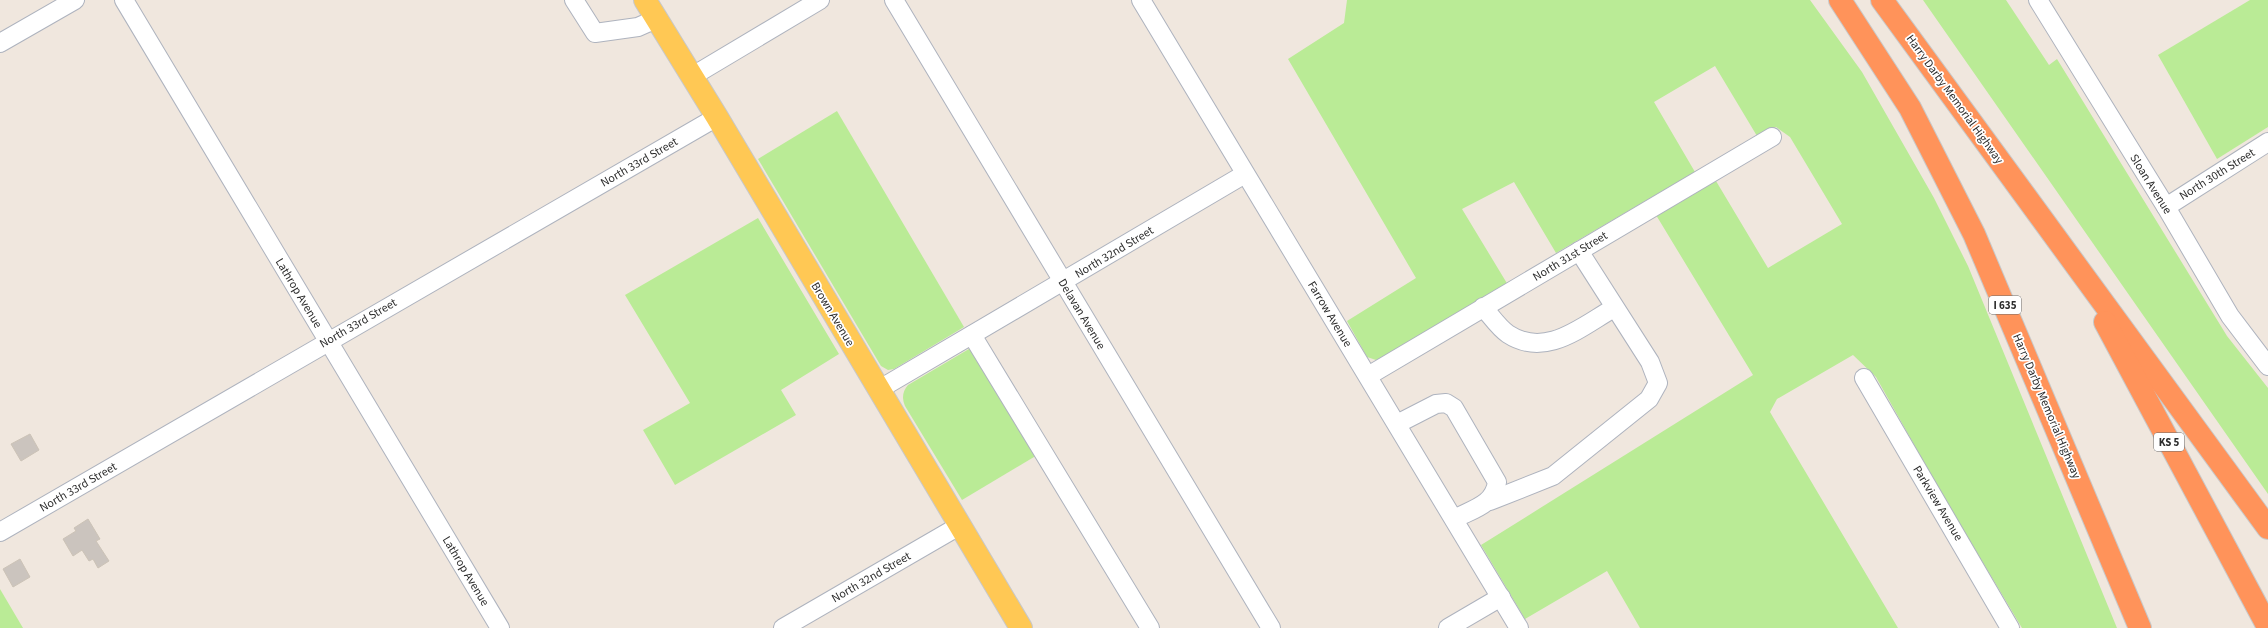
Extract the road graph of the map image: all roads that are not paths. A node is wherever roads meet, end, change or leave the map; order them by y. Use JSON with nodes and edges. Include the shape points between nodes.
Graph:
{"nodes":[{"id":1,"x":75,"y":0,"type":"edge"},
{"id":2,"x":124,"y":0,"type":"edge"},
{"id":3,"x":574,"y":0,"type":"edge"},
{"id":4,"x":645,"y":0,"type":"edge"},
{"id":5,"x":820,"y":0,"type":"edge"},
{"id":6,"x":894,"y":0,"type":"edge"},
{"id":7,"x":1141,"y":0,"type":"edge"},
{"id":8,"x":1840,"y":0,"type":"edge"},
{"id":9,"x":1882,"y":0,"type":"edge"},
{"id":10,"x":2038,"y":0,"type":"edge"},
{"id":11,"x":656,"y":19,"type":"junction"},
{"id":12,"x":0,"y":43,"type":"edge"},
{"id":13,"x":691,"y":77,"type":"junction"},
{"id":14,"x":717,"y":117,"type":"junction"},
{"id":15,"x":1772,"y":137,"type":"dead end"},
{"id":16,"x":2268,"y":142,"type":"edge"},
{"id":17,"x":1245,"y":174,"type":"junction"},
{"id":18,"x":2166,"y":207,"type":"junction"},
{"id":19,"x":1579,"y":251,"type":"junction"},
{"id":20,"x":2071,"y":256,"type":"junction"},
{"id":21,"x":1063,"y":282,"type":"junction"},
{"id":22,"x":1483,"y":307,"type":"junction"},
{"id":23,"x":1614,"y":308,"type":"junction"},
{"id":24,"x":972,"y":335,"type":"junction"},
{"id":25,"x":328,"y":341,"type":"junction"},
{"id":26,"x":2268,"y":366,"type":"edge"},
{"id":27,"x":1368,"y":376,"type":"junction"},
{"id":28,"x":1864,"y":378,"type":"dead end"},
{"id":29,"x":878,"y":390,"type":"junction"},
{"id":30,"x":1397,"y":424,"type":"junction"},
{"id":31,"x":1490,"y":501,"type":"junction"},
{"id":32,"x":1454,"y":519,"type":"junction"},
{"id":33,"x":959,"y":526,"type":"junction"},
{"id":34,"x":2268,"y":528,"type":"edge"},
{"id":35,"x":0,"y":532,"type":"edge"},
{"id":36,"x":1501,"y":597,"type":"junction"},
{"id":37,"x":2140,"y":627,"type":"edge"},
{"id":38,"x":2268,"y":627,"type":"edge"},
{"id":39,"x":500,"y":628,"type":"edge"},
{"id":40,"x":783,"y":628,"type":"edge"},
{"id":41,"x":1021,"y":628,"type":"edge"},
{"id":42,"x":1150,"y":628,"type":"edge"},
{"id":43,"x":1271,"y":628,"type":"edge"},
{"id":44,"x":1448,"y":628,"type":"edge"},
{"id":45,"x":1519,"y":628,"type":"edge"},
{"id":46,"x":2010,"y":628,"type":"edge"}],
"edges":[{"from":1,"to":12,"type":"street"},
{"from":2,"to":25,"type":"street","name":"Lathrop Avenue"},
{"from":3,"to":11,"type":"street","via":[[595,33],[638,27]]},
{"from":4,"to":11,"type":"main road","name":"Brown Avenue"},
{"from":5,"to":13,"type":"street"},
{"from":6,"to":21,"type":"street","name":"Delavan Avenue"},
{"from":7,"to":17,"type":"street","name":"Farrow Avenue"},
{"from":8,"to":37,"type":"highway","name":"Harry Darby Memorial Highway","number":"I 635","via":[[1910,108],[1974,234]]},
{"from":9,"to":20,"type":"highway","name":"Harry Darby Memorial Highway"},
{"from":10,"to":18,"type":"street","name":"Sloan Avenue"},
{"from":11,"to":13,"type":"main road","name":"Brown Avenue"},
{"from":13,"to":14,"type":"main road","name":"Brown Avenue"},
{"from":14,"to":25,"type":"street","name":"North 33rd Street"},
{"from":14,"to":29,"type":"main road","name":"Brown Avenue"},
{"from":15,"to":19,"type":"street","name":"North 31st Street"},
{"from":16,"to":18,"type":"street","name":"North 30th Street"},
{"from":17,"to":21,"type":"street","name":"North 32nd Street"},
{"from":17,"to":27,"type":"street","name":"Farrow Avenue"},
{"from":18,"to":26,"type":"street","name":"Sloan Avenue","via":[[2230,316]]},
{"from":19,"to":22,"type":"street","name":"North 31st Street"},
{"from":19,"to":23,"type":"street"},
{"from":20,"to":34,"type":"highway","name":"Harry Darby Memorial Highway"},
{"from":20,"to":38,"type":"highway","number":"KS 5"},
{"from":21,"to":24,"type":"street","name":"North 32nd Street"},
{"from":21,"to":43,"type":"street","name":"Delavan Avenue"},
{"from":22,"to":23,"type":"street","via":[[1508,334],[1530,343],[1545,344],[1560,340]]},
{"from":22,"to":27,"type":"street","name":"North 31st Street"},
{"from":23,"to":31,"type":"street","via":[[1650,362],[1658,383],[1649,399],[1553,476]]},
{"from":24,"to":29,"type":"street","name":"North 32nd Street"},
{"from":24,"to":42,"type":"street"},
{"from":25,"to":35,"type":"street","name":"North 33rd Street"},
{"from":25,"to":39,"type":"street","name":"Lathrop Avenue"},
{"from":27,"to":30,"type":"street","name":"Farrow Avenue"},
{"from":28,"to":46,"type":"street","name":"Parkview Avenue"},
{"from":29,"to":33,"type":"main road","name":"Brown Avenue"},
{"from":30,"to":31,"type":"street","via":[[1436,404],[1446,404],[1454,408],[1497,482],[1496,493]]},
{"from":30,"to":32,"type":"street","name":"Farrow Avenue"},
{"from":31,"to":32,"type":"street"},
{"from":32,"to":36,"type":"street","name":"Farrow Avenue"},
{"from":33,"to":40,"type":"street","name":"North 32nd Street"},
{"from":33,"to":41,"type":"main road","name":"Brown Avenue"},
{"from":36,"to":44,"type":"street"},
{"from":36,"to":45,"type":"street","name":"Farrow Avenue"}]}
